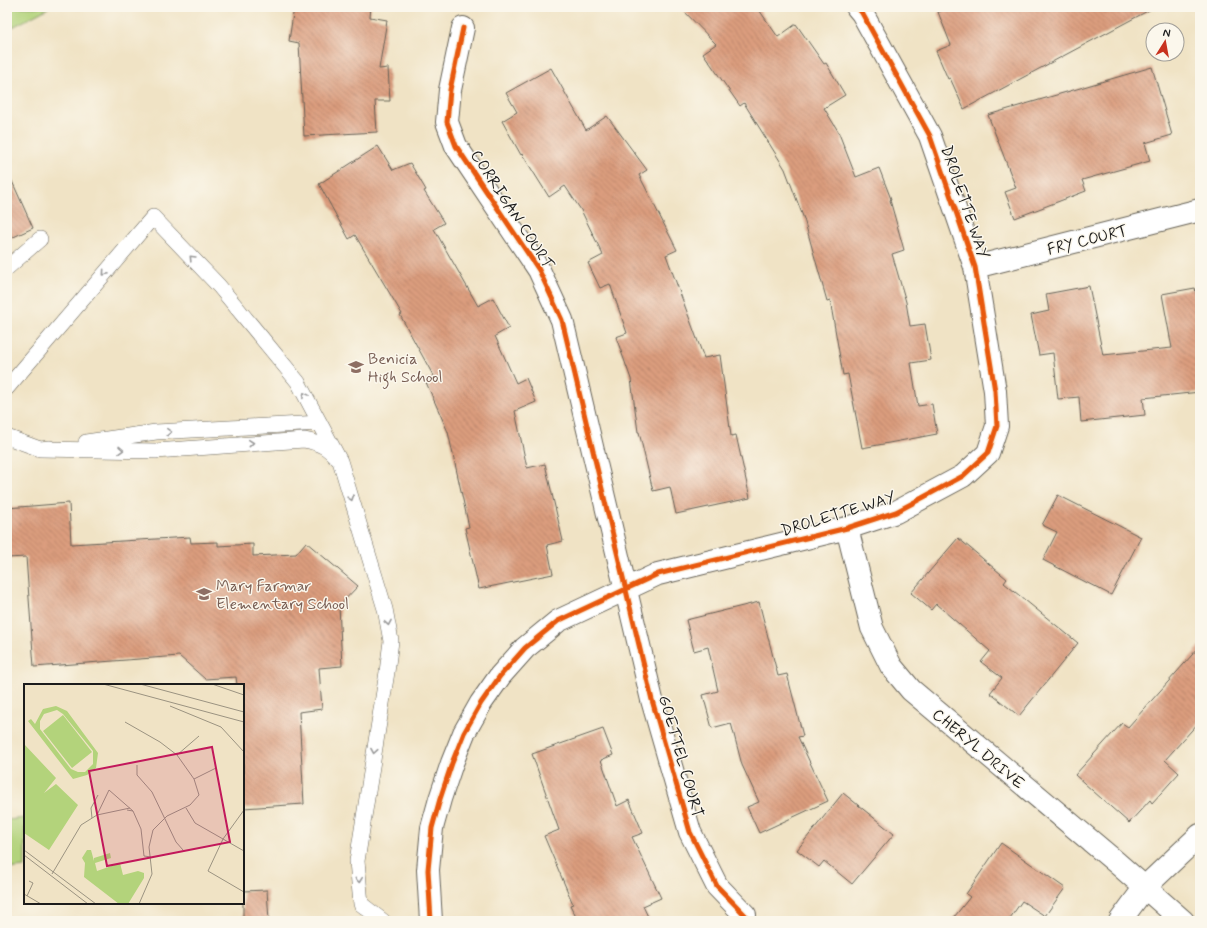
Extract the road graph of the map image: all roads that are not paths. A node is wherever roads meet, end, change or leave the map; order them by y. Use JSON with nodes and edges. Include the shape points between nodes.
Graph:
{"nodes":[{"id":1,"x":864,"y":9,"type":"edge"},
{"id":2,"x":463,"y":28,"type":"dead end"},
{"id":3,"x":1200,"y":210,"type":"edge"},
{"id":4,"x":40,"y":239,"type":"dead end"},
{"id":5,"x":975,"y":267,"type":"junction"},
{"id":6,"x":7,"y":268,"type":"edge"},
{"id":7,"x":7,"y":388,"type":"edge"},
{"id":8,"x":320,"y":423,"type":"junction"},
{"id":9,"x":7,"y":438,"type":"edge"},
{"id":10,"x":40,"y":449,"type":"junction"},
{"id":11,"x":340,"y":461,"type":"junction"},
{"id":12,"x":847,"y":528,"type":"junction"},
{"id":13,"x":626,"y":589,"type":"junction"},
{"id":14,"x":1200,"y":835,"type":"edge"},
{"id":15,"x":1145,"y":887,"type":"junction"},
{"id":16,"x":745,"y":915,"type":"dead end"},
{"id":17,"x":384,"y":921,"type":"edge"},
{"id":18,"x":431,"y":921,"type":"edge"},
{"id":19,"x":1120,"y":921,"type":"edge"},
{"id":20,"x":1183,"y":921,"type":"edge"}],
"edges":[{"from":1,"to":5,"type":"street","name":"DROLETTE WAY","via":[[930,136]]},
{"from":2,"to":13,"type":"street","name":"CORRIGAN COURT","via":[[450,90],[447,122],[456,146],[539,270],[562,320]]},
{"from":3,"to":5,"type":"street","name":"FRY COURT"},
{"from":4,"to":6,"type":"lane"},
{"from":5,"to":12,"type":"street","name":"DROLETTE WAY","via":[[995,391],[997,426],[988,453],[963,476],[896,512]]},
{"from":8,"to":7,"type":"lane","one_way":true,"via":[[298,382],[219,286],[153,217]]},
{"from":10,"to":8,"type":"lane","one_way":true,"via":[[156,432]]},
{"from":8,"to":11,"type":"lane"},
{"from":9,"to":10,"type":"lane"},
{"from":10,"to":11,"type":"lane","one_way":true,"via":[[156,451],[304,440],[316,442]]},
{"from":11,"to":17,"type":"lane","one_way":true,"via":[[385,609],[391,641],[357,861],[361,904]]},
{"from":12,"to":13,"type":"street","name":"DROLETTE WAY","via":[[658,574]]},
{"from":12,"to":15,"type":"street","name":"CHERYL DRIVE","via":[[872,628],[890,666],[910,690],[933,710]]},
{"from":13,"to":16,"type":"street","name":"GOETTEL COURT","via":[[652,700],[690,832],[717,886]]},
{"from":13,"to":18,"type":"street","name":"DROLETTE WAY","via":[[558,621],[525,648],[500,676],[481,703],[464,733],[452,763],[432,828],[428,870]]},
{"from":14,"to":15,"type":"street"},
{"from":15,"to":19,"type":"street"},
{"from":15,"to":20,"type":"street","name":"CHERYL DRIVE"}]}
